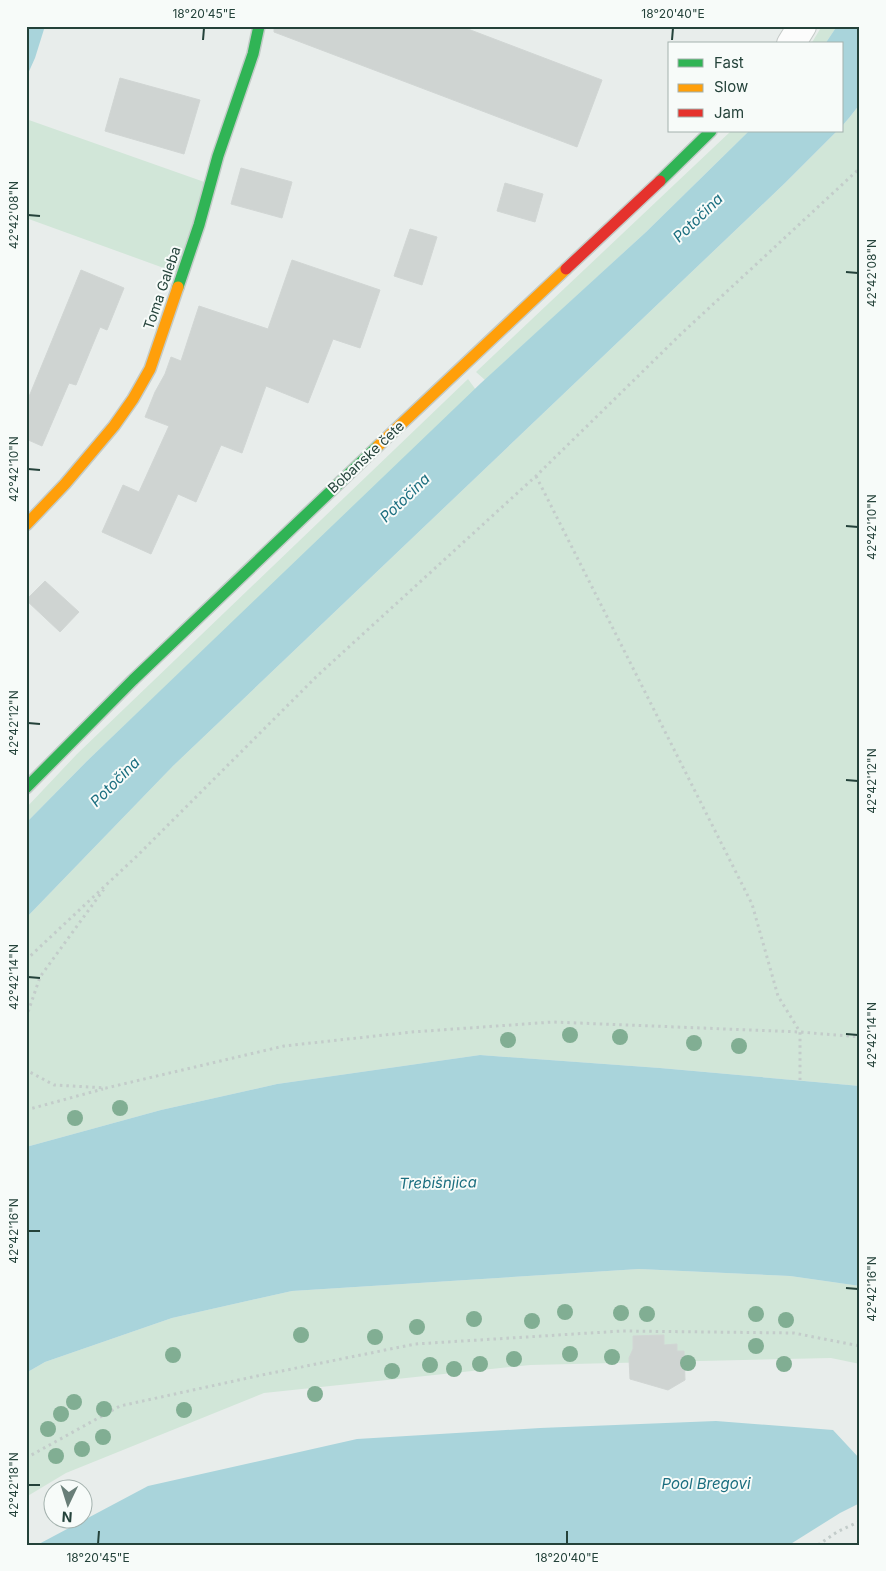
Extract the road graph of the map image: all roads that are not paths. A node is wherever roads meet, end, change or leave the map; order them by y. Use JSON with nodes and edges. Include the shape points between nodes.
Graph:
{"nodes":[{"id":1,"x":259,"y":26,"type":"edge"},
{"id":2,"x":802,"y":26,"type":"edge"},
{"id":3,"x":792,"y":42,"type":"edge"},
{"id":4,"x":710,"y":132,"type":"edge"},
{"id":5,"x":26,"y":525,"type":"edge"},
{"id":6,"x":26,"y":788,"type":"edge"}],
"edges":[{"from":1,"to":5,"type":"street","name":"Toma Galeba","via":[[196,233],[150,368],[114,426]]},
{"from":2,"to":3,"type":"street"},
{"from":4,"to":6,"type":"street","name":"Bobanske čete","via":[[293,526]]}]}
